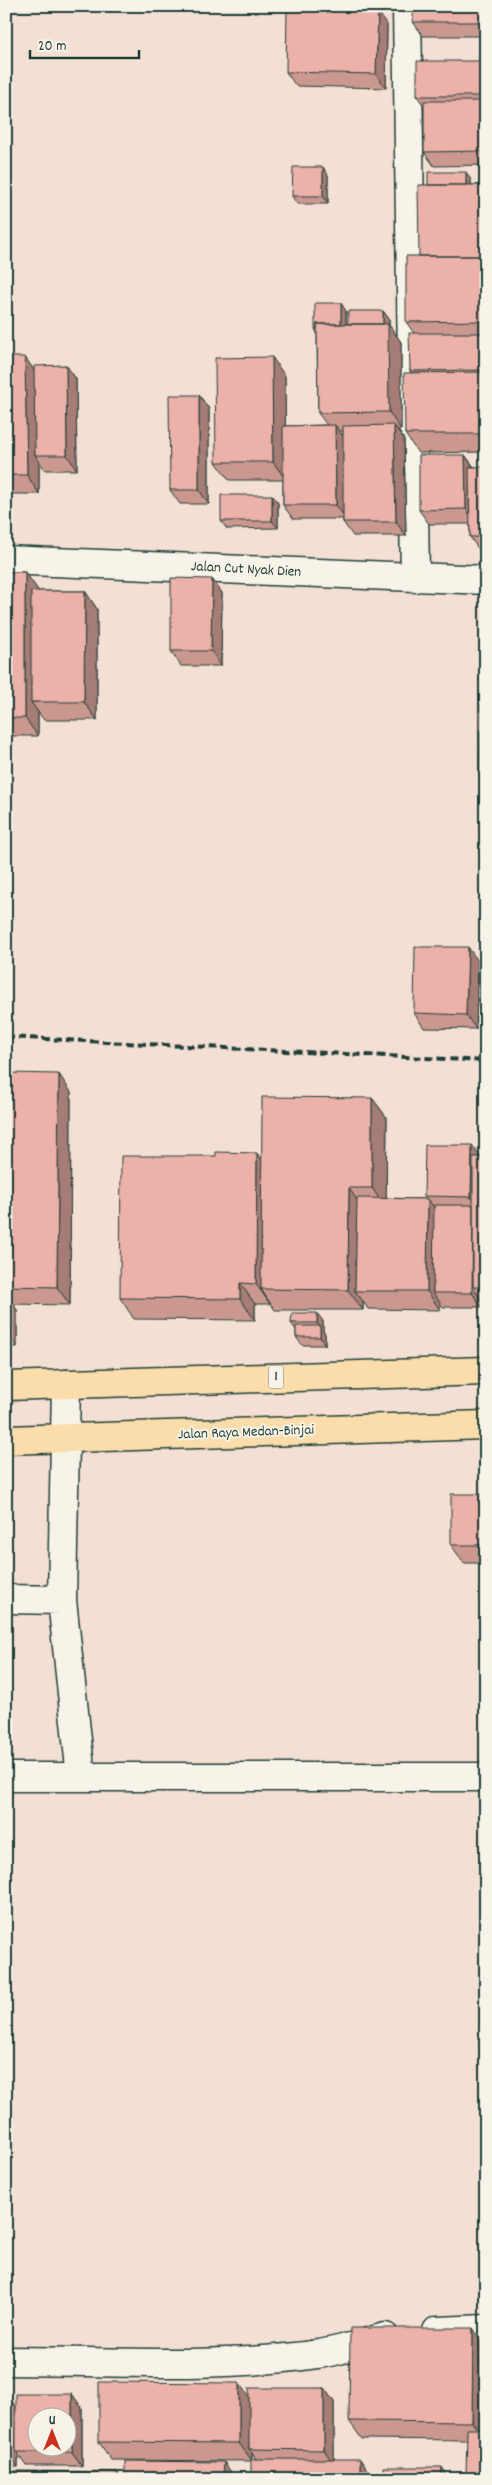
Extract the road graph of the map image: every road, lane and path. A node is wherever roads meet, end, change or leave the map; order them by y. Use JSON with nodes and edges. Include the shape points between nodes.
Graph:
{"nodes":[{"id":1,"x":407,"y":6,"type":"edge"},
{"id":2,"x":6,"y":560,"type":"edge"},
{"id":3,"x":415,"y":578,"type":"junction"},
{"id":4,"x":486,"y":580,"type":"edge"},
{"id":5,"x":486,"y":1371,"type":"edge"},
{"id":6,"x":66,"y":1384,"type":"junction"},
{"id":7,"x":6,"y":1386,"type":"edge"},
{"id":8,"x":486,"y":1425,"type":"edge"},
{"id":9,"x":67,"y":1438,"type":"junction"},
{"id":10,"x":6,"y":1440,"type":"edge"},
{"id":11,"x":6,"y":1599,"type":"edge"},
{"id":12,"x":62,"y":1600,"type":"junction"},
{"id":13,"x":6,"y":1777,"type":"edge"},
{"id":14,"x":81,"y":1777,"type":"junction"},
{"id":15,"x":486,"y":1778,"type":"edge"},
{"id":16,"x":486,"y":2329,"type":"edge"},
{"id":17,"x":6,"y":2361,"type":"edge"}],
"edges":[{"from":1,"to":3,"type":"street"},
{"from":2,"to":3,"type":"street","name":"Jalan Cut Nyak Dien"},
{"from":3,"to":4,"type":"street","name":"Jalan Cut Nyak Dien"},
{"from":5,"to":6,"type":"main road","number":"1"},
{"from":6,"to":7,"type":"main road","number":"1"},
{"from":6,"to":9,"type":"street"},
{"from":8,"to":9,"type":"main road","name":"Jalan Raya Medan-Binjai"},
{"from":9,"to":10,"type":"main road","name":"Jalan Raya Medan-Binjai"},
{"from":9,"to":12,"type":"street"},
{"from":11,"to":12,"type":"street"},
{"from":12,"to":14,"type":"street"},
{"from":13,"to":14,"type":"street"},
{"from":14,"to":15,"type":"street"},
{"from":16,"to":17,"type":"street","via":[[401,2333],[321,2354],[288,2358],[194,2362]]}]}
